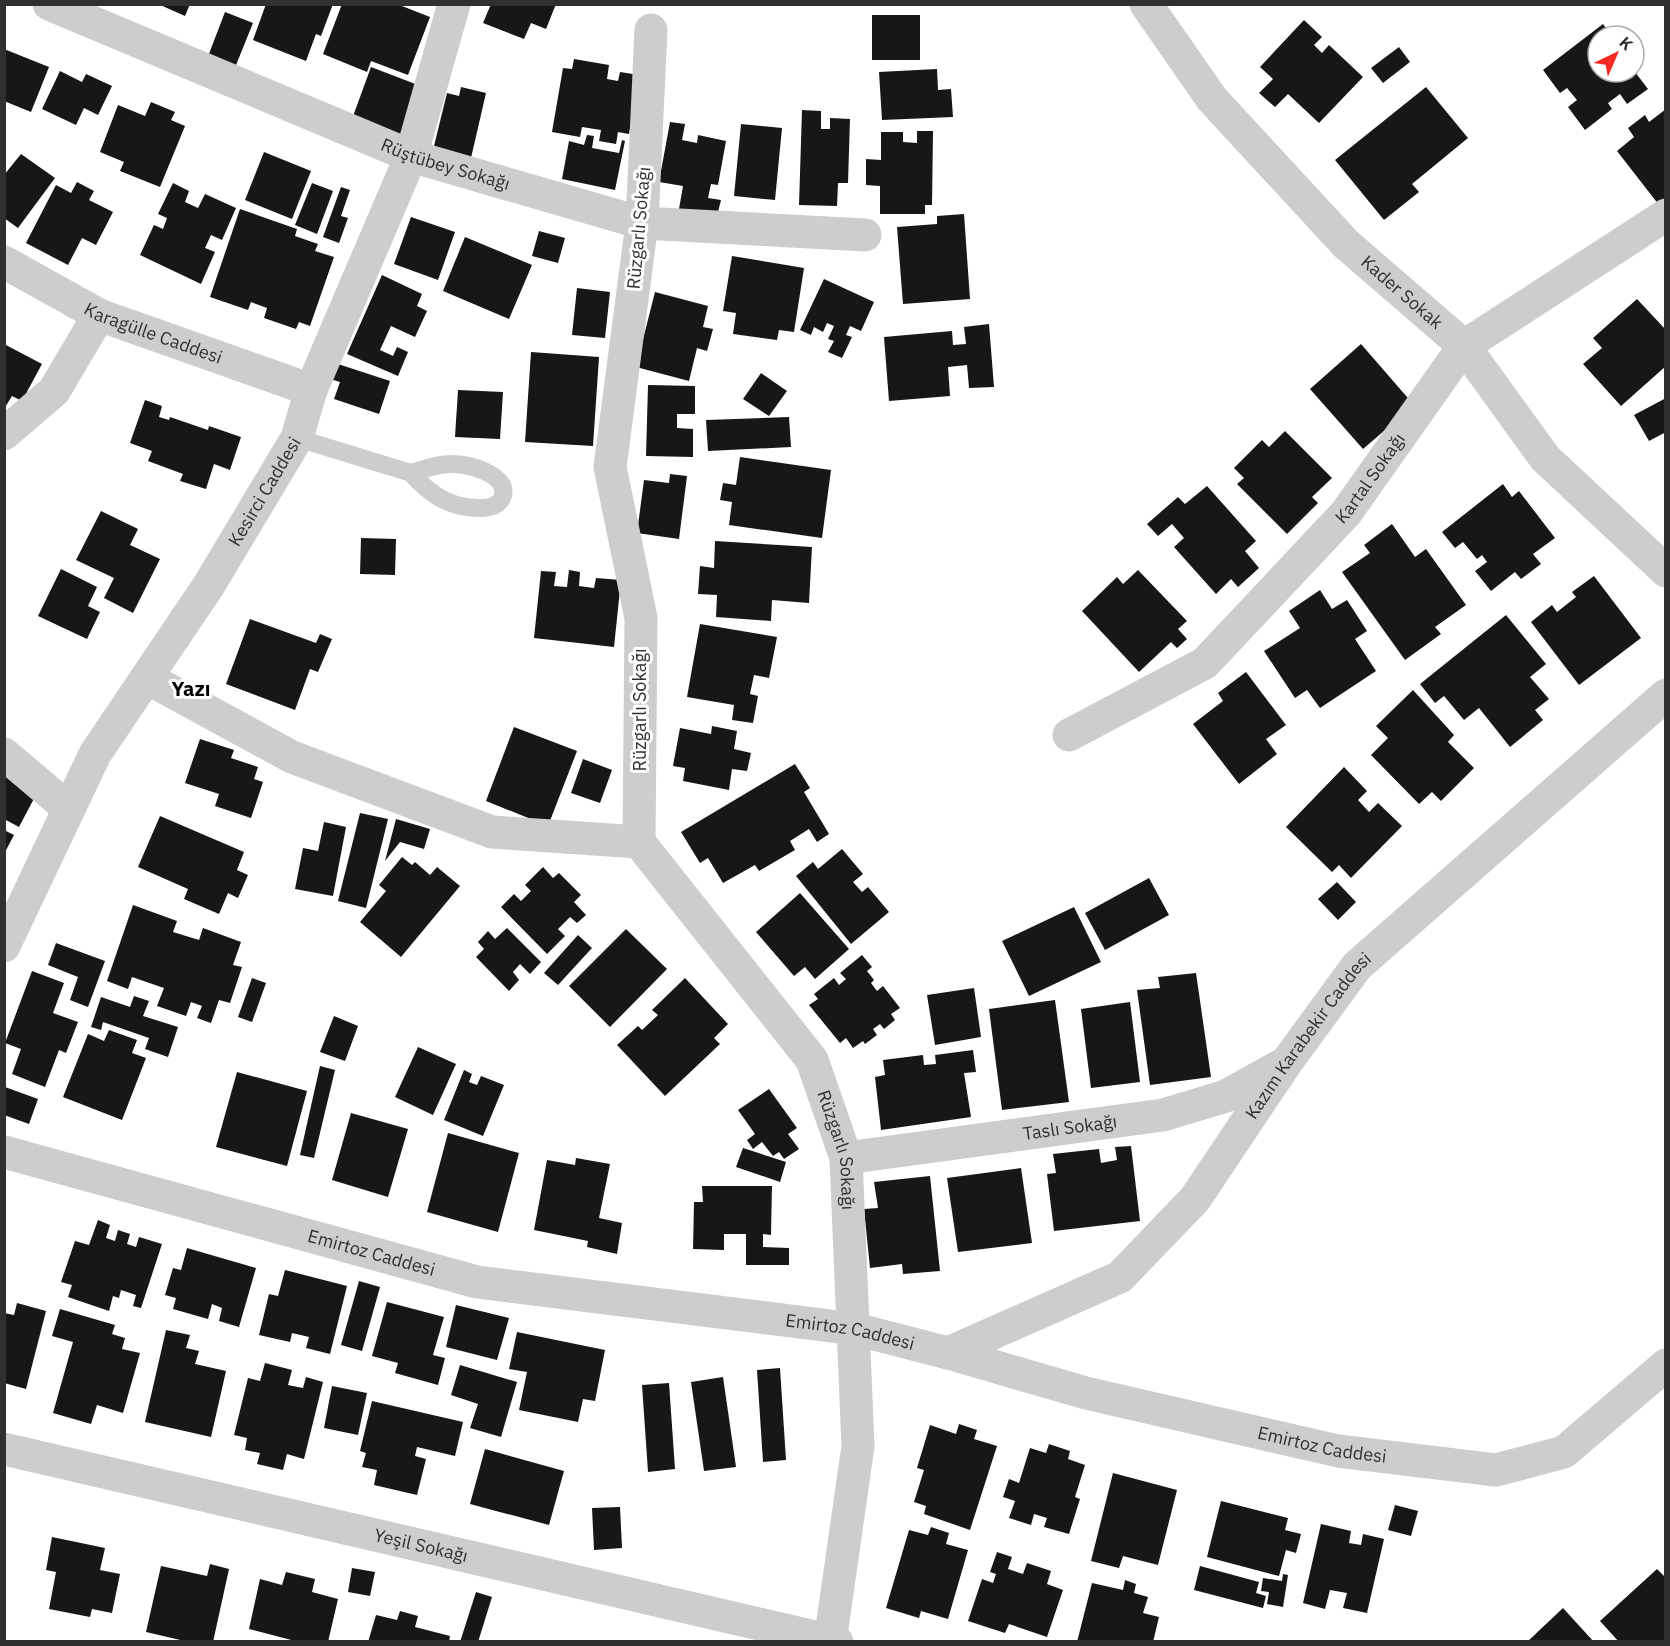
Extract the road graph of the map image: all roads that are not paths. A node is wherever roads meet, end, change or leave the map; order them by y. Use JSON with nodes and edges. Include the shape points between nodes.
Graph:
{"nodes":[{"id":1,"x":49,"y":4,"type":"edge"},
{"id":2,"x":454,"y":4,"type":"edge"},
{"id":3,"x":1146,"y":4,"type":"edge"},
{"id":4,"x":651,"y":30,"type":"dead end"},
{"id":5,"x":411,"y":156,"type":"junction"},
{"id":6,"x":1665,"y":215,"type":"edge"},
{"id":7,"x":642,"y":223,"type":"junction"},
{"id":8,"x":864,"y":235,"type":"dead end"},
{"id":9,"x":4,"y":262,"type":"edge"},
{"id":10,"x":99,"y":315,"type":"junction"},
{"id":11,"x":1464,"y":346,"type":"junction"},
{"id":12,"x":311,"y":390,"type":"junction"},
{"id":13,"x":4,"y":434,"type":"edge"},
{"id":14,"x":297,"y":438,"type":"junction"},
{"id":15,"x":411,"y":473,"type":"dead end"},
{"id":16,"x":1665,"y":571,"type":"edge"},
{"id":17,"x":147,"y":678,"type":"junction"},
{"id":18,"x":1665,"y":695,"type":"edge"},
{"id":19,"x":1069,"y":735,"type":"dead end"},
{"id":20,"x":4,"y":754,"type":"edge"},
{"id":21,"x":69,"y":809,"type":"junction"},
{"id":22,"x":639,"y":842,"type":"junction"},
{"id":23,"x":4,"y":946,"type":"edge"},
{"id":24,"x":1286,"y":1063,"type":"junction"},
{"id":25,"x":4,"y":1152,"type":"edge"},
{"id":26,"x":846,"y":1158,"type":"junction"},
{"id":27,"x":855,"y":1329,"type":"junction"},
{"id":28,"x":948,"y":1353,"type":"junction"},
{"id":29,"x":1665,"y":1365,"type":"edge"},
{"id":30,"x":4,"y":1449,"type":"edge"},
{"id":31,"x":832,"y":1641,"type":"edge"}],
"edges":[{"from":1,"to":5,"type":"street","name":"Rüştübey Sokağı"},
{"from":2,"to":5,"type":"street","name":"Kesirci Caddesi"},
{"from":3,"to":11,"type":"street","name":"Kader Sokak","via":[[1212,99],[1338,235]]},
{"from":4,"to":7,"type":"street","name":"Rüzgarlı Sokağı"},
{"from":5,"to":7,"type":"street","name":"Rüştübey Sokağı"},
{"from":5,"to":12,"type":"street","name":"Kesirci Caddesi"},
{"from":6,"to":11,"type":"street","name":"Kartal Sokağı"},
{"from":7,"to":8,"type":"street","name":"Rüştübey Sokağı"},
{"from":7,"to":22,"type":"street","name":"Rüzgarlı Sokağı","via":[[610,467],[641,618]]},
{"from":9,"to":10,"type":"street","name":"Karagülle Caddesi"},
{"from":10,"to":12,"type":"street","name":"Karagülle Caddesi"},
{"from":10,"to":13,"type":"street","via":[[54,392]]},
{"from":11,"to":16,"type":"street","name":"Kader Sokak","via":[[1545,458]]},
{"from":11,"to":19,"type":"street","name":"Kartal Sokağı","via":[[1346,513],[1204,663]]},
{"from":12,"to":14,"type":"street","name":"Kesirci Caddesi"},
{"from":14,"to":15,"type":"lane"},
{"from":14,"to":17,"type":"street","name":"Kesirci Caddesi","via":[[209,585]]},
{"from":17,"to":21,"type":"street","name":"Kesirci Caddesi","via":[[95,754]]},
{"from":17,"to":22,"type":"street","via":[[292,757],[492,832]]},
{"from":18,"to":24,"type":"street","name":"Kazım Karabekir Caddesi","via":[[1357,966]]},
{"from":20,"to":21,"type":"street"},
{"from":21,"to":23,"type":"street","name":"Kesirci Caddesi"},
{"from":22,"to":26,"type":"street","name":"Rüzgarlı Sokağı","via":[[812,1060]]},
{"from":24,"to":26,"type":"street","name":"Taslı Sokağı","via":[[1226,1096],[1163,1115]]},
{"from":24,"to":28,"type":"street","name":"Kazım Karabekir Caddesi","via":[[1195,1199],[1120,1276]]},
{"from":25,"to":27,"type":"street","name":"Emirtoz Caddesi","via":[[477,1282]]},
{"from":26,"to":27,"type":"street","name":"Rüzgarlı Sokağı"},
{"from":27,"to":28,"type":"street","name":"Emirtoz Caddesi"},
{"from":27,"to":31,"type":"street","name":"Rüzgarlı Sokağı","via":[[858,1446]]},
{"from":28,"to":29,"type":"street","name":"Emirtoz Caddesi","via":[[1086,1393],[1338,1451],[1496,1470],[1564,1452]]},
{"from":30,"to":31,"type":"street","name":"Yeşil Sokağı"}]}
